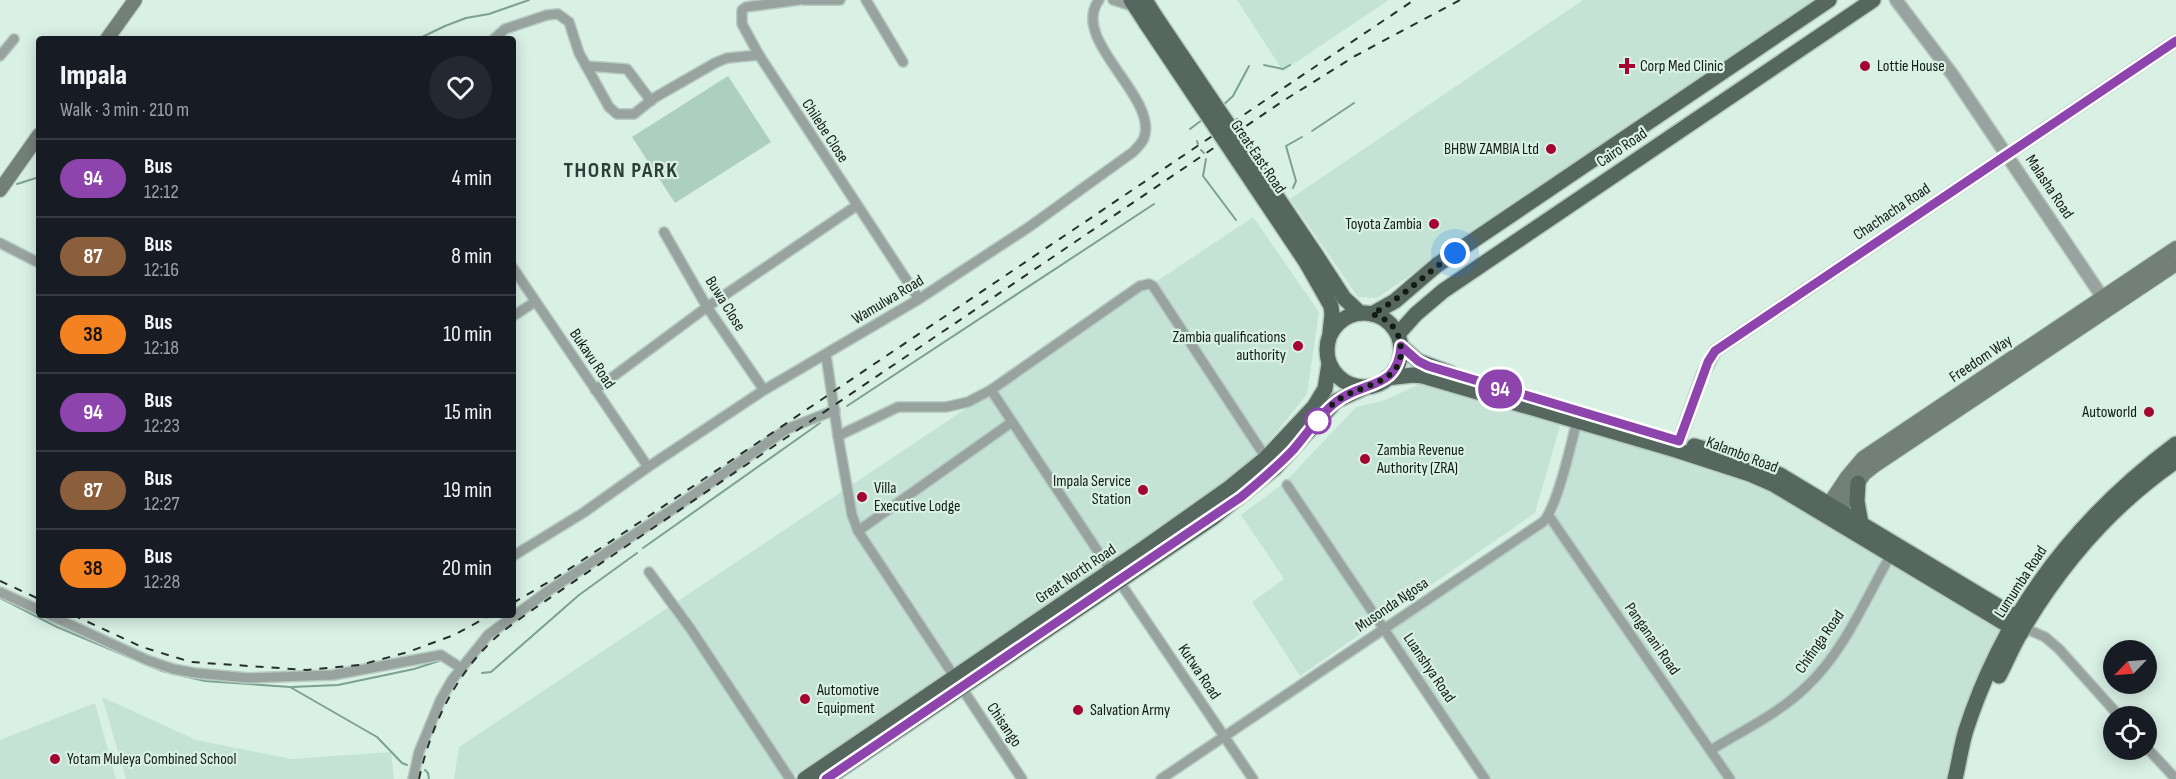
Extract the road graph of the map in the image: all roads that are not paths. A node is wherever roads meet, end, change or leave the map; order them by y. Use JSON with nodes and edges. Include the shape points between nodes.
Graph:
{"nodes":[{"id":1,"x":799,"y":0,"type":"edge"},
{"id":2,"x":804,"y":0,"type":"edge"},
{"id":3,"x":840,"y":0,"type":"edge"},
{"id":4,"x":866,"y":0,"type":"edge"},
{"id":5,"x":1112,"y":0,"type":"edge"},
{"id":6,"x":1829,"y":0,"type":"edge"},
{"id":7,"x":1873,"y":0,"type":"edge"},
{"id":8,"x":1896,"y":0,"type":"edge"},
{"id":9,"x":129,"y":2,"type":"edge"},
{"id":10,"x":1098,"y":2,"type":"edge"},
{"id":11,"x":1138,"y":3,"type":"edge"},
{"id":12,"x":1789,"y":27,"type":"junction"},
{"id":13,"x":109,"y":36,"type":"edge"},
{"id":14,"x":497,"y":36,"type":"edge"},
{"id":15,"x":14,"y":39,"type":"dead end"},
{"id":16,"x":1770,"y":39,"type":"junction"},
{"id":17,"x":2176,"y":41,"type":"edge"},
{"id":18,"x":1803,"y":47,"type":"junction"},
{"id":19,"x":759,"y":55,"type":"junction"},
{"id":20,"x":0,"y":56,"type":"edge"},
{"id":21,"x":1784,"y":60,"type":"junction"},
{"id":22,"x":903,"y":62,"type":"dead end"},
{"id":23,"x":586,"y":66,"type":"junction"},
{"id":24,"x":651,"y":101,"type":"junction"},
{"id":25,"x":36,"y":139,"type":"edge"},
{"id":26,"x":2007,"y":155,"type":"junction"},
{"id":27,"x":1565,"y":178,"type":"junction"},
{"id":28,"x":0,"y":189,"type":"edge"},
{"id":29,"x":1546,"y":191,"type":"junction"},
{"id":30,"x":1579,"y":199,"type":"junction"},
{"id":31,"x":856,"y":206,"type":"junction"},
{"id":32,"x":1560,"y":211,"type":"junction"},
{"id":33,"x":664,"y":232,"type":"dead end"},
{"id":34,"x":0,"y":243,"type":"edge"},
{"id":35,"x":2176,"y":248,"type":"edge"},
{"id":36,"x":1311,"y":259,"type":"junction"},
{"id":37,"x":36,"y":261,"type":"edge"},
{"id":38,"x":2176,"y":264,"type":"edge"},
{"id":39,"x":516,"y":273,"type":"edge"},
{"id":40,"x":919,"y":299,"type":"junction"},
{"id":41,"x":535,"y":302,"type":"junction"},
{"id":42,"x":2106,"y":303,"type":"junction"},
{"id":43,"x":707,"y":307,"type":"junction"},
{"id":44,"x":1366,"y":313,"type":"junction"},
{"id":45,"x":516,"y":314,"type":"edge"},
{"id":46,"x":1399,"y":340,"type":"junction"},
{"id":47,"x":1328,"y":342,"type":"junction"},
{"id":48,"x":826,"y":355,"type":"junction"},
{"id":49,"x":1329,"y":364,"type":"junction"},
{"id":50,"x":1387,"y":378,"type":"junction"},
{"id":51,"x":1366,"y":387,"type":"junction"},
{"id":52,"x":595,"y":390,"type":"junction"},
{"id":53,"x":764,"y":390,"type":"junction"},
{"id":54,"x":991,"y":390,"type":"junction"},
{"id":55,"x":836,"y":410,"type":"junction"},
{"id":56,"x":1577,"y":417,"type":"junction"},
{"id":57,"x":1012,"y":422,"type":"junction"},
{"id":58,"x":838,"y":436,"type":"junction"},
{"id":59,"x":2176,"y":444,"type":"edge"},
{"id":60,"x":1678,"y":446,"type":"junction"},
{"id":61,"x":1266,"y":458,"type":"junction"},
{"id":62,"x":2176,"y":461,"type":"edge"},
{"id":63,"x":648,"y":467,"type":"junction"},
{"id":64,"x":1858,"y":483,"type":"junction"},
{"id":65,"x":1287,"y":485,"type":"dead end"},
{"id":66,"x":1831,"y":513,"type":"junction"},
{"id":67,"x":1549,"y":516,"type":"junction"},
{"id":68,"x":1861,"y":524,"type":"junction"},
{"id":69,"x":858,"y":531,"type":"junction"},
{"id":70,"x":1894,"y":550,"type":"junction"},
{"id":71,"x":516,"y":554,"type":"edge"},
{"id":72,"x":649,"y":572,"type":"dead end"},
{"id":73,"x":1115,"y":576,"type":"junction"},
{"id":74,"x":0,"y":592,"type":"edge"},
{"id":75,"x":36,"y":609,"type":"edge"},
{"id":76,"x":516,"y":614,"type":"edge"},
{"id":77,"x":56,"y":618,"type":"edge"},
{"id":78,"x":510,"y":618,"type":"edge"},
{"id":79,"x":2021,"y":626,"type":"junction"},
{"id":80,"x":1384,"y":629,"type":"junction"},
{"id":81,"x":461,"y":668,"type":"junction"},
{"id":82,"x":957,"y":683,"type":"junction"},
{"id":83,"x":2110,"y":706,"type":"edge"},
{"id":84,"x":1224,"y":735,"type":"junction"},
{"id":85,"x":1711,"y":750,"type":"junction"},
{"id":86,"x":2157,"y":759,"type":"edge"},
{"id":87,"x":845,"y":766,"type":"junction"},
{"id":88,"x":413,"y":779,"type":"edge"},
{"id":89,"x":789,"y":779,"type":"edge"},
{"id":90,"x":805,"y":779,"type":"edge"},
{"id":91,"x":815,"y":779,"type":"edge"},
{"id":92,"x":826,"y":779,"type":"edge"},
{"id":93,"x":1022,"y":779,"type":"edge"},
{"id":94,"x":1161,"y":779,"type":"edge"},
{"id":95,"x":1254,"y":779,"type":"edge"},
{"id":96,"x":1485,"y":779,"type":"edge"},
{"id":97,"x":1730,"y":779,"type":"edge"},
{"id":98,"x":1955,"y":779,"type":"edge"},
{"id":99,"x":1963,"y":779,"type":"edge"},
{"id":100,"x":2176,"y":779,"type":"edge"}],
"edges":[{"from":1,"to":19,"type":"street","name":"Chilebe Close","via":[[753,5],[742,10],[742,24]]},
{"from":2,"to":3,"type":"street"},
{"from":4,"to":22,"type":"street"},
{"from":5,"to":10,"type":"street","name":"Wamulwa Road"},
{"from":5,"to":11,"type":"street","name":"Wamulwa Road"},
{"from":6,"to":12,"type":"main road","name":"Cairo Road"},
{"from":7,"to":18,"type":"main road","name":"Cairo Road"},
{"from":8,"to":26,"type":"street","name":"Malasha Road"},
{"from":9,"to":13,"type":"main road"},
{"from":10,"to":40,"type":"street","name":"Wamulwa Road","via":[[1092,20],[1094,30],[1144,114],[1145,137],[1133,152],[1029,227]]},
{"from":11,"to":36,"type":"main road","name":"Great East Road","bridge":true},
{"from":12,"to":16,"type":"main road","name":"Cairo Road"},
{"from":12,"to":18,"type":"main road","via":[[1790,40]]},
{"from":14,"to":23,"type":"street","via":[[505,29],[558,14],[569,22]]},
{"from":15,"to":20,"type":"street"},
{"from":16,"to":21,"type":"main road","via":[[1782,45]]},
{"from":16,"to":27,"type":"main road","name":"Cairo Road"},
{"from":17,"to":26,"type":"street","name":"Chachacha Road"},
{"from":18,"to":21,"type":"main road","name":"Cairo Road"},
{"from":19,"to":24,"type":"street","via":[[721,60]]},
{"from":19,"to":31,"type":"street","name":"Chilebe Close"},
{"from":21,"to":30,"type":"main road","name":"Cairo Road"},
{"from":23,"to":24,"type":"street","via":[[627,69]]},
{"from":23,"to":24,"type":"street","via":[[617,114],[634,114]]},
{"from":25,"to":28,"type":"main road"},
{"from":26,"to":42,"type":"street","name":"Malasha Road"},
{"from":26,"to":60,"type":"street","name":"Chachacha Road","via":[[1715,351]]},
{"from":27,"to":29,"type":"main road","name":"Cairo Road"},
{"from":27,"to":30,"type":"main road","via":[[1566,191]]},
{"from":29,"to":32,"type":"main road","via":[[1558,196]]},
{"from":29,"to":44,"type":"main road","name":"Cairo Road","via":[[1437,265],[1395,301]]},
{"from":30,"to":32,"type":"main road","name":"Cairo Road"},
{"from":31,"to":40,"type":"street","name":"Chilebe Close"},
{"from":31,"to":43,"type":"street"},
{"from":32,"to":46,"type":"main road","name":"Cairo Road","via":[[1443,291],[1416,314]]},
{"from":33,"to":43,"type":"street","name":"Buwa Close"},
{"from":34,"to":37,"type":"street"},
{"from":35,"to":42,"type":"main road","name":"Freedom Way"},
{"from":36,"to":44,"type":"main road","name":"Great East Road","via":[[1344,298]]},
{"from":36,"to":47,"type":"main road","name":"Great East Road","via":[[1333,310]]},
{"from":38,"to":42,"type":"main road","name":"Freedom Way"},
{"from":39,"to":41,"type":"street","name":"Bukavu Road"},
{"from":40,"to":48,"type":"street","name":"Wamulwa Road"},
{"from":41,"to":45,"type":"street"},
{"from":41,"to":52,"type":"street","name":"Bukavu Road"},
{"from":42,"to":64,"type":"main road","name":"Freedom Way","via":[[1874,466]]},
{"from":42,"to":66,"type":"main road","name":"Freedom Way","via":[[1863,458]]},
{"from":43,"to":52,"type":"street"},
{"from":43,"to":53,"type":"street","name":"Buwa Close"},
{"from":44,"to":46,"type":"main road","via":[[1387,321]]},
{"from":44,"to":47,"type":"main road","via":[[1339,322]]},
{"from":46,"to":50,"type":"main road","via":[[1400,358]]},
{"from":46,"to":56,"type":"main road","name":"Kalambo Road","via":[[1428,366]]},
{"from":47,"to":49,"type":"main road"},
{"from":48,"to":53,"type":"street","name":"Wamulwa Road"},
{"from":48,"to":55,"type":"street","name":"Chisango"},
{"from":49,"to":51,"type":"main road","via":[[1344,381]]},
{"from":49,"to":61,"type":"main road","name":"Great North Road","via":[[1325,389],[1314,407]]},
{"from":50,"to":51,"type":"main road"},
{"from":50,"to":56,"type":"main road","name":"Kalambo Road","via":[[1423,376]]},
{"from":51,"to":73,"type":"main road","name":"Great North Road","via":[[1336,401],[1275,468],[1241,497]]},
{"from":52,"to":63,"type":"street","name":"Bukavu Road"},
{"from":53,"to":63,"type":"street","name":"Wamulwa Road"},
{"from":54,"to":57,"type":"street","name":"Kutwa Road"},
{"from":54,"to":58,"type":"street","via":[[968,402],[946,407],[898,407]]},
{"from":54,"to":61,"type":"street","via":[[1140,286],[1149,284]]},
{"from":55,"to":58,"type":"street","name":"Chisango"},
{"from":55,"to":76,"type":"street","via":[[787,429]]},
{"from":56,"to":60,"type":"main road","name":"Kalambo Road"},
{"from":56,"to":67,"type":"street"},
{"from":57,"to":69,"type":"street"},
{"from":57,"to":73,"type":"street","name":"Kutwa Road"},
{"from":58,"to":69,"type":"street","name":"Chisango"},
{"from":59,"to":79,"type":"main road","name":"Lumumba Road","via":[[2086,523],[2050,568]]},
{"from":60,"to":66,"type":"main road","name":"Kalambo Road","via":[[1773,484]]},
{"from":61,"to":73,"type":"main road","name":"Great North Road"},
{"from":62,"to":79,"type":"main road","name":"Lumumba Road","via":[[2140,488],[2094,532]]},
{"from":63,"to":71,"type":"street","name":"Wamulwa Road"},
{"from":64,"to":66,"type":"main road","name":"Freedom Way"},
{"from":64,"to":68,"type":"main road"},
{"from":65,"to":80,"type":"street","name":"Luanshya Road"},
{"from":66,"to":68,"type":"main road","name":"Kalambo Road"},
{"from":66,"to":70,"type":"main road","name":"Kalambo Road"},
{"from":67,"to":80,"type":"street","name":"Musonda Ngosa"},
{"from":67,"to":85,"type":"street","name":"Panganani Road"},
{"from":68,"to":70,"type":"main road","name":"Kalambo Road"},
{"from":69,"to":82,"type":"street","name":"Chisango"},
{"from":70,"to":79,"type":"main road","name":"Kalambo Road"},
{"from":70,"to":85,"type":"street","name":"Chifinga Road","via":[[1843,641],[1815,678],[1792,699]]},
{"from":72,"to":89,"type":"street"},
{"from":73,"to":82,"type":"main road","name":"Great North Road"},
{"from":73,"to":84,"type":"street","name":"Kutwa Road"},
{"from":74,"to":75,"type":"street"},
{"from":77,"to":81,"type":"street","via":[[147,660],[195,673],[248,678],[333,675],[441,655]]},
{"from":78,"to":81,"type":"street","via":[[488,634]]},
{"from":79,"to":83,"type":"street","via":[[2045,637],[2059,649]]},
{"from":79,"to":98,"type":"main road","name":"Lumumba Road","via":[[1986,680],[1966,731]]},
{"from":79,"to":99,"type":"main road","name":"Lumumba Road","via":[[1990,696]]},
{"from":80,"to":84,"type":"street","name":"Musonda Ngosa"},
{"from":80,"to":96,"type":"street","name":"Luanshya Road"},
{"from":81,"to":88,"type":"street","via":[[441,699],[419,752]]},
{"from":82,"to":87,"type":"main road","name":"Great North Road"},
{"from":82,"to":90,"type":"main road","name":"Great North Road"},
{"from":82,"to":93,"type":"street","name":"Chisango"},
{"from":84,"to":94,"type":"street","name":"Musonda Ngosa"},
{"from":84,"to":95,"type":"street","name":"Kutwa Road"},
{"from":85,"to":97,"type":"street","name":"Panganani Road"},
{"from":86,"to":100,"type":"street"},
{"from":87,"to":91,"type":"street"},
{"from":87,"to":92,"type":"main road","name":"Great North Road"}]}
